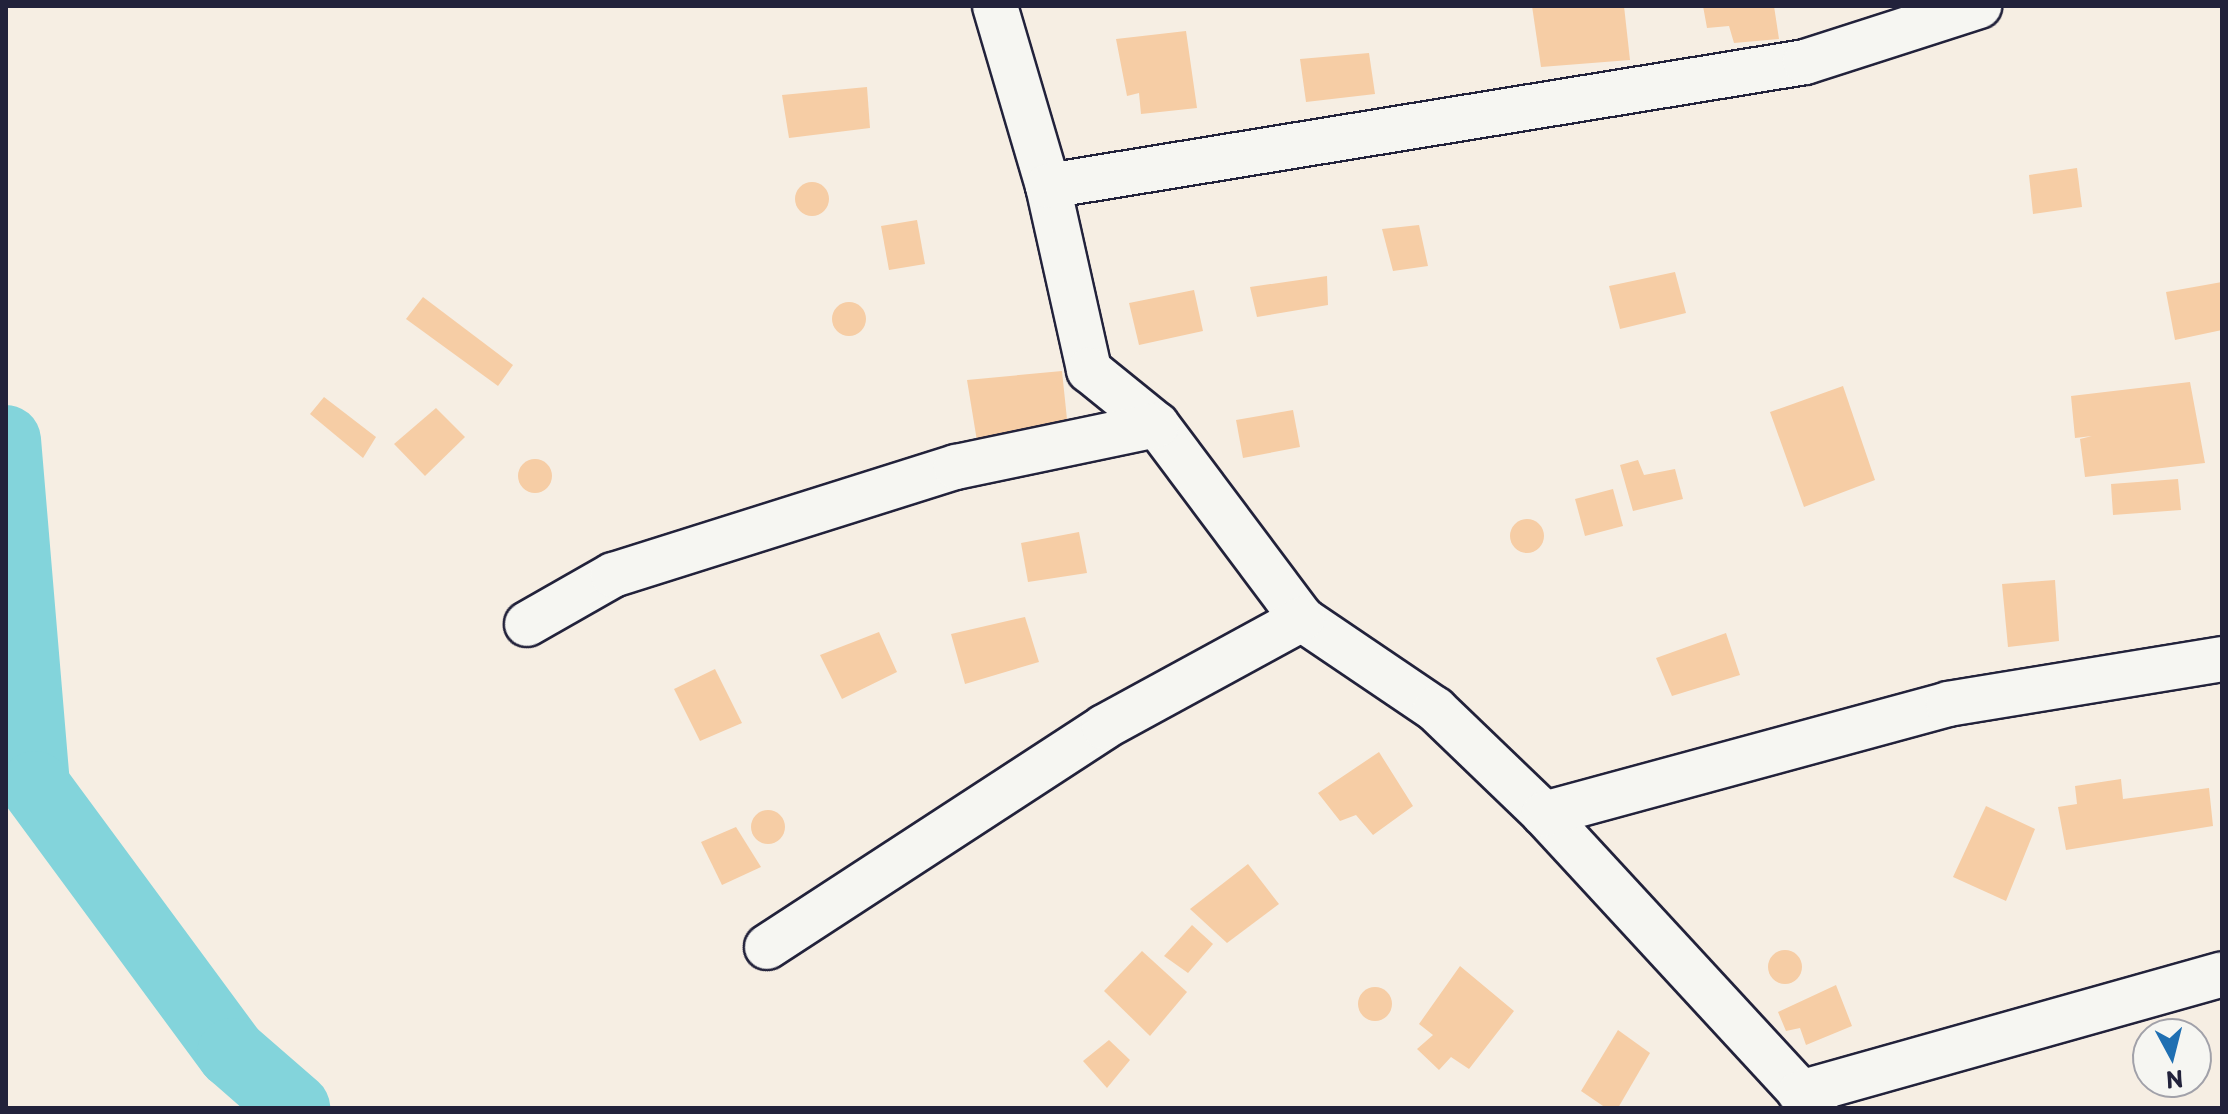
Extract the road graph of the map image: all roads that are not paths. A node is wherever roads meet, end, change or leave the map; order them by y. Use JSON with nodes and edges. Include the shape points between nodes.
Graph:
{"nodes":[{"id":1,"x":995,"y":6,"type":"edge"},
{"id":2,"x":1979,"y":6,"type":"edge"},
{"id":3,"x":1048,"y":186,"type":"junction"},
{"id":4,"x":1157,"y":425,"type":"junction"},
{"id":5,"x":1302,"y":619,"type":"junction"},
{"id":6,"x":527,"y":624,"type":"dead end"},
{"id":7,"x":2222,"y":659,"type":"edge"},
{"id":8,"x":1544,"y":814,"type":"junction"},
{"id":9,"x":767,"y":947,"type":"dead end"},
{"id":10,"x":2222,"y":974,"type":"edge"},
{"id":11,"x":1808,"y":1100,"type":"edge"}],
"edges":[{"from":1,"to":3,"type":"street"},
{"from":2,"to":3,"type":"street","via":[[1805,62]]},
{"from":3,"to":4,"type":"street","via":[[1089,370]]},
{"from":4,"to":5,"type":"street"},
{"from":4,"to":6,"type":"street","via":[[956,467],[628,570]]},
{"from":5,"to":8,"type":"street","via":[[1435,709]]},
{"from":5,"to":9,"type":"street","via":[[1104,727]]},
{"from":7,"to":8,"type":"street","via":[[1948,704]]},
{"from":8,"to":11,"type":"street"},
{"from":10,"to":11,"type":"street"}]}
